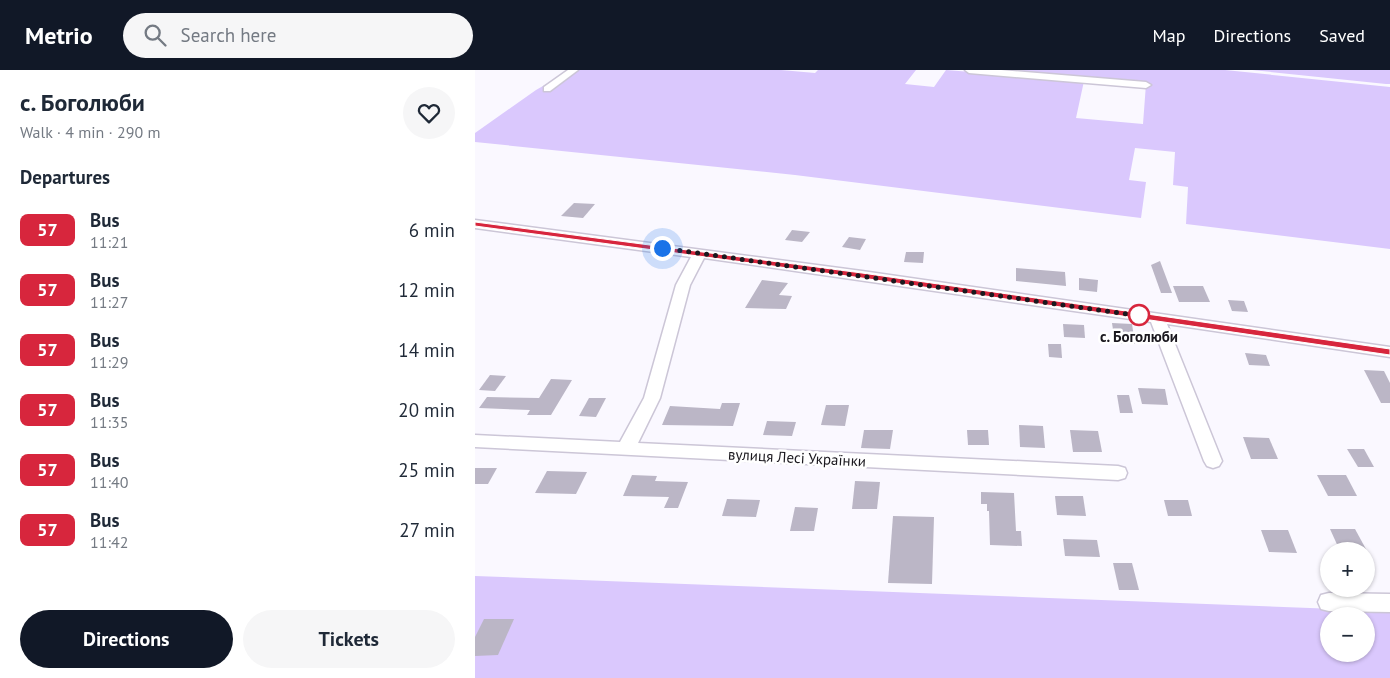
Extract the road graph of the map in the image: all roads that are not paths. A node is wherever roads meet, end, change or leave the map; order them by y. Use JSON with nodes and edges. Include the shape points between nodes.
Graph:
{"nodes":[{"id":1,"x":574,"y":70,"type":"edge"},
{"id":2,"x":969,"y":70,"type":"edge"},
{"id":3,"x":1146,"y":85,"type":"dead end"},
{"id":4,"x":547,"y":89,"type":"dead end"},
{"id":5,"x":475,"y":224,"type":"edge"},
{"id":6,"x":700,"y":253,"type":"junction"},
{"id":7,"x":1157,"y":318,"type":"junction"},
{"id":8,"x":1390,"y":352,"type":"edge"},
{"id":9,"x":475,"y":441,"type":"edge"},
{"id":10,"x":625,"y":450,"type":"junction"},
{"id":11,"x":1213,"y":461,"type":"dead end"},
{"id":12,"x":1118,"y":473,"type":"dead end"},
{"id":13,"x":1329,"y":602,"type":"dead end"},
{"id":14,"x":1390,"y":603,"type":"edge"}],
"edges":[{"from":1,"to":4,"type":"street"},
{"from":2,"to":3,"type":"street"},
{"from":5,"to":6,"type":"street"},
{"from":6,"to":7,"type":"street"},
{"from":6,"to":10,"type":"street","via":[[683,285],[651,398]]},
{"from":7,"to":8,"type":"street"},
{"from":7,"to":11,"type":"street"},
{"from":9,"to":10,"type":"street","name":"вулиця Лесі Українки"},
{"from":10,"to":12,"type":"street","name":"вулиця Лесі Українки"},
{"from":13,"to":14,"type":"street"}]}
